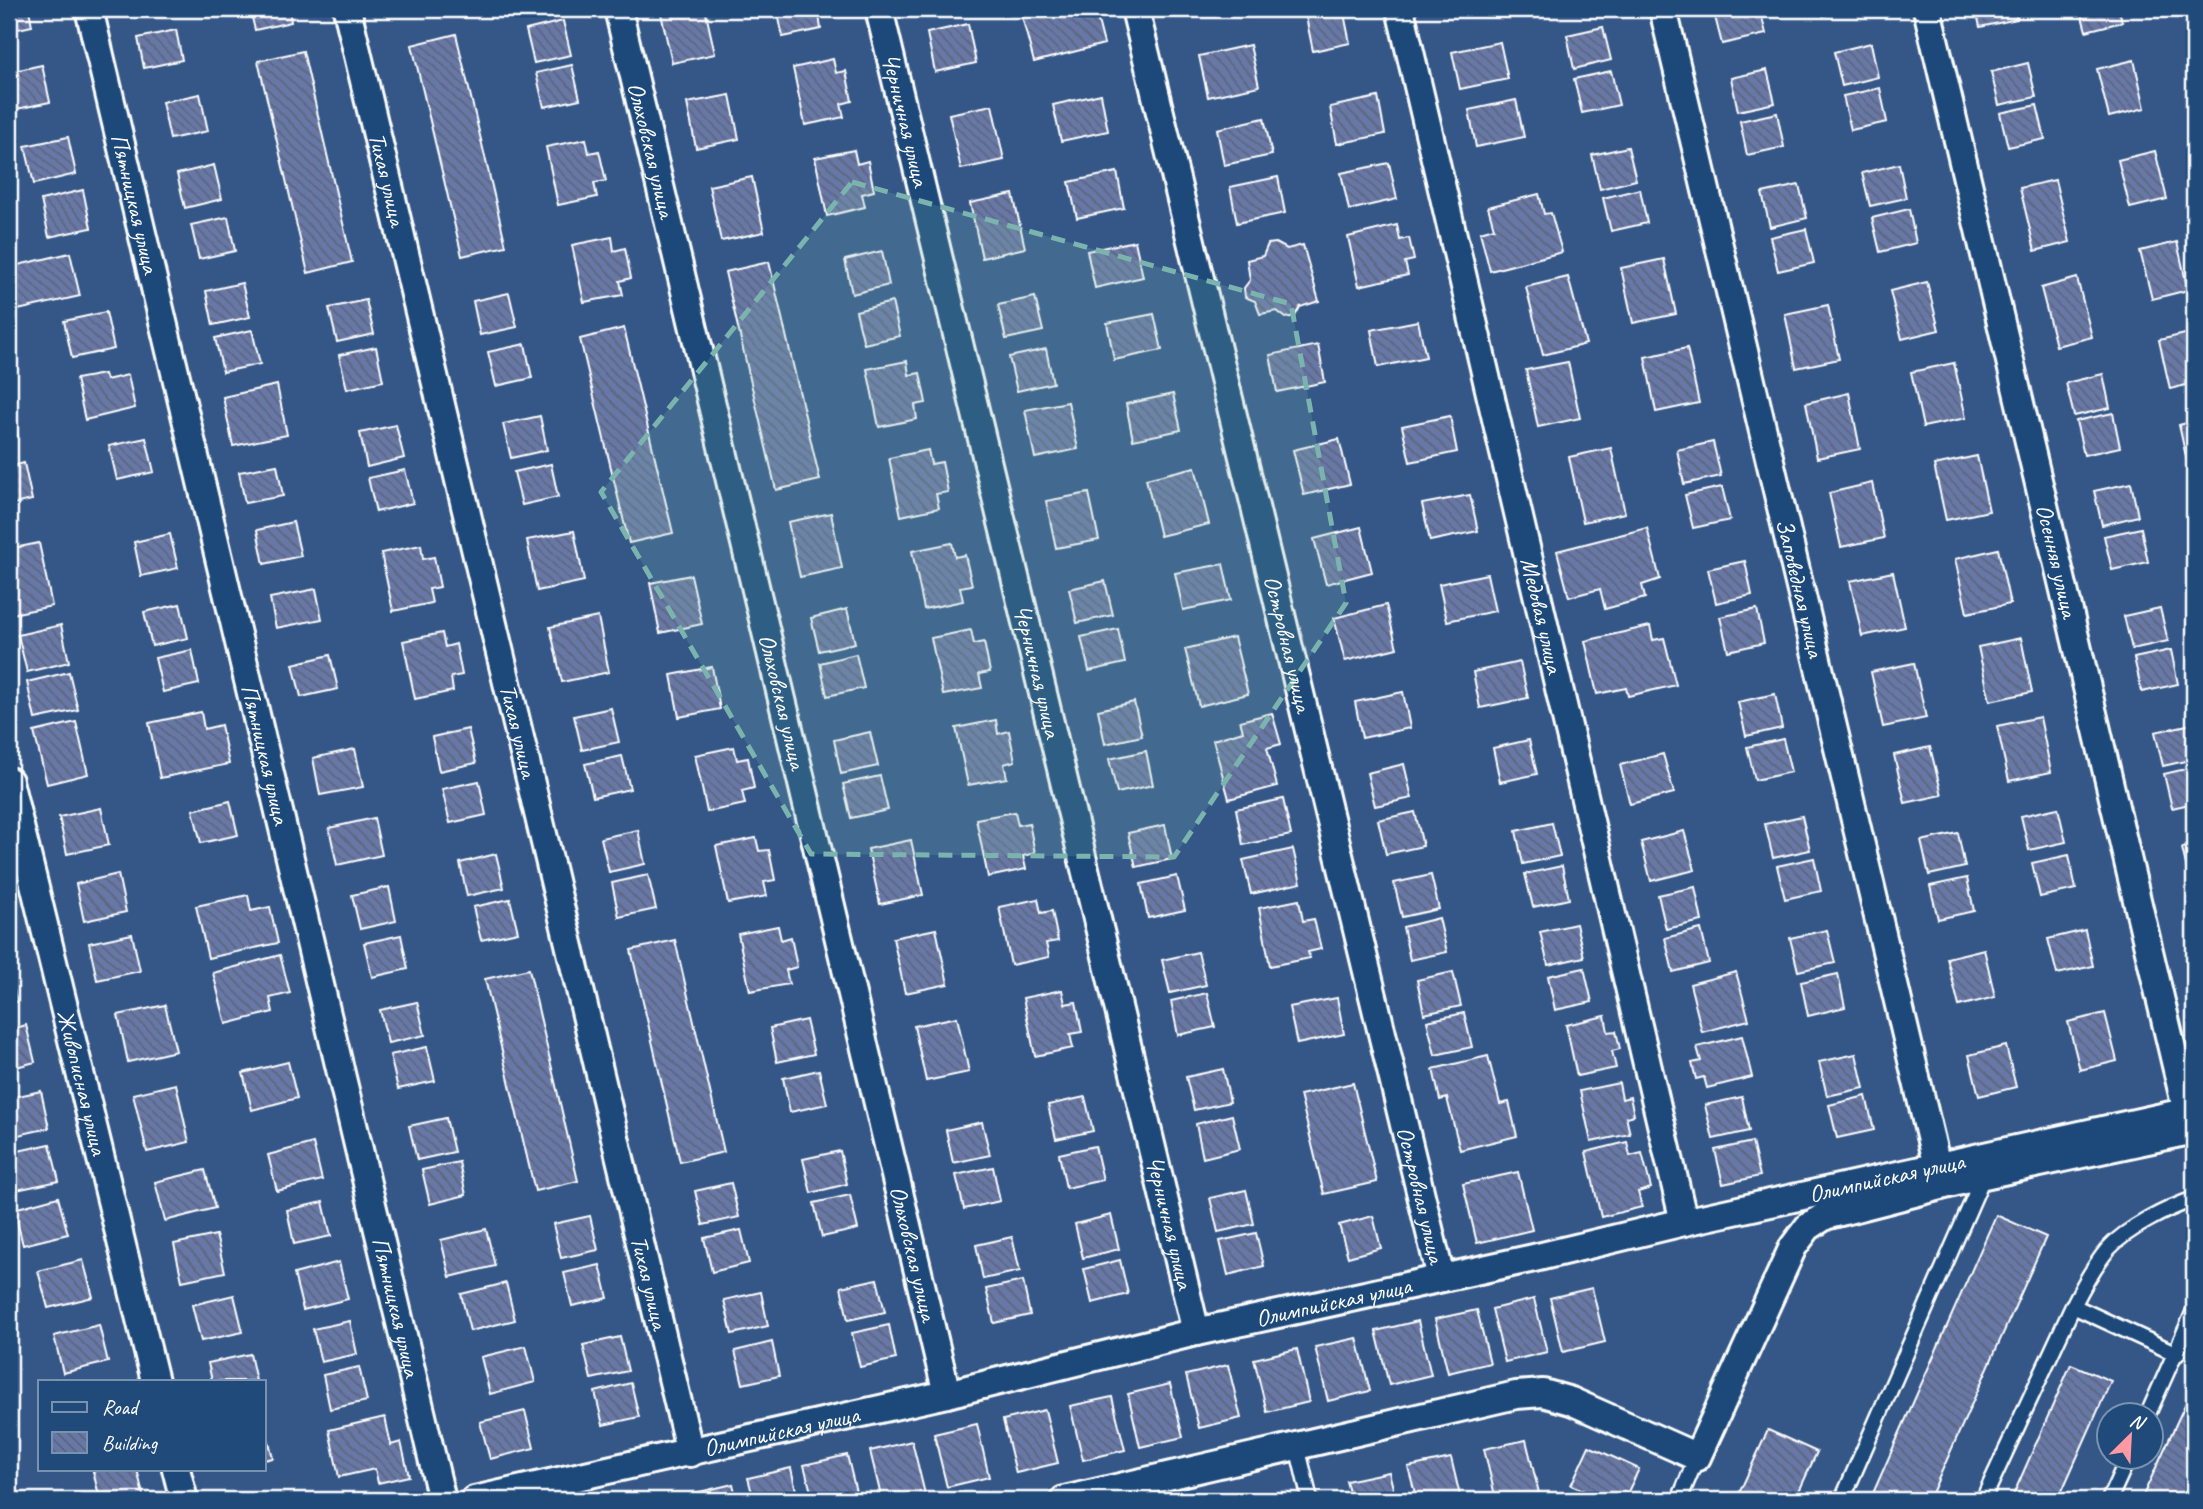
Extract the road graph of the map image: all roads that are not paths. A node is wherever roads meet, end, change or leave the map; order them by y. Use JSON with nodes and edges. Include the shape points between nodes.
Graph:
{"nodes":[{"id":1,"x":89,"y":9,"type":"edge"},
{"id":2,"x":347,"y":9,"type":"edge"},
{"id":3,"x":618,"y":9,"type":"edge"},
{"id":4,"x":879,"y":9,"type":"edge"},
{"id":5,"x":1135,"y":9,"type":"edge"},
{"id":6,"x":1400,"y":9,"type":"edge"},
{"id":7,"x":1663,"y":9,"type":"edge"},
{"id":8,"x":1927,"y":9,"type":"edge"},
{"id":9,"x":9,"y":781,"type":"edge"},
{"id":10,"x":2192,"y":1117,"type":"edge"},
{"id":11,"x":1937,"y":1166,"type":"junction"},
{"id":12,"x":1984,"y":1175,"type":"junction"},
{"id":13,"x":2194,"y":1199,"type":"edge"},
{"id":14,"x":1684,"y":1222,"type":"junction"},
{"id":15,"x":1441,"y":1278,"type":"junction"},
{"id":16,"x":2073,"y":1306,"type":"junction"},
{"id":17,"x":2194,"y":1311,"type":"edge"},
{"id":18,"x":1196,"y":1332,"type":"junction"},
{"id":19,"x":2177,"y":1354,"type":"junction"},
{"id":20,"x":155,"y":1380,"type":"edge"},
{"id":21,"x":947,"y":1394,"type":"junction"},
{"id":22,"x":2155,"y":1400,"type":"edge"},
{"id":23,"x":1297,"y":1446,"type":"junction"},
{"id":24,"x":690,"y":1453,"type":"junction"},
{"id":25,"x":1697,"y":1458,"type":"junction"},
{"id":26,"x":176,"y":1470,"type":"edge"},
{"id":27,"x":2123,"y":1470,"type":"edge"},
{"id":28,"x":184,"y":1500,"type":"edge"},
{"id":29,"x":442,"y":1500,"type":"edge"},
{"id":30,"x":474,"y":1500,"type":"edge"},
{"id":31,"x":1064,"y":1500,"type":"edge"},
{"id":32,"x":1310,"y":1500,"type":"edge"},
{"id":33,"x":1679,"y":1500,"type":"edge"},
{"id":34,"x":1842,"y":1500,"type":"edge"},
{"id":35,"x":1983,"y":1500,"type":"edge"},
{"id":36,"x":2109,"y":1500,"type":"edge"}],
"edges":[{"from":1,"to":29,"type":"street","name":"Пятницкая улица"},
{"from":2,"to":24,"type":"street","name":"Тихая улица"},
{"from":3,"to":21,"type":"street","name":"Ольховская улица"},
{"from":4,"to":18,"type":"street","name":"Черничная улица"},
{"from":5,"to":15,"type":"street","name":"Островная улица"},
{"from":6,"to":14,"type":"street","name":"Медовая улица"},
{"from":7,"to":11,"type":"street","name":"Заповедная улица"},
{"from":8,"to":10,"type":"street","name":"Осенняя улица"},
{"from":9,"to":20,"type":"street","name":"Живописная улица"},
{"from":10,"to":11,"type":"street","name":"Олимпийская улица"},
{"from":10,"to":12,"type":"street","name":"Олимпийская улица"},
{"from":11,"to":14,"type":"street","name":"Олимпийская улица"},
{"from":12,"to":25,"type":"street","name":"Олимпийская улица","via":[[1843,1210],[1808,1227],[1793,1247]]},
{"from":12,"to":34,"type":"lane"},
{"from":13,"to":16,"type":"lane","via":[[2134,1228],[2110,1247]]},
{"from":14,"to":15,"type":"street","name":"Олимпийская улица"},
{"from":15,"to":18,"type":"street","name":"Олимпийская улица"},
{"from":16,"to":19,"type":"lane"},
{"from":16,"to":35,"type":"lane"},
{"from":17,"to":19,"type":"lane"},
{"from":18,"to":21,"type":"street","name":"Олимпийская улица"},
{"from":19,"to":22,"type":"lane"},
{"from":21,"to":24,"type":"street","name":"Олимпийская улица"},
{"from":23,"to":25,"type":"street","via":[[1516,1395],[1543,1393],[1571,1401]]},
{"from":23,"to":31,"type":"street"},
{"from":23,"to":32,"type":"lane"},
{"from":24,"to":30,"type":"street","name":"Олимпийская улица"},
{"from":25,"to":33,"type":"lane"},
{"from":26,"to":28,"type":"street"},
{"from":27,"to":36,"type":"lane"}]}
